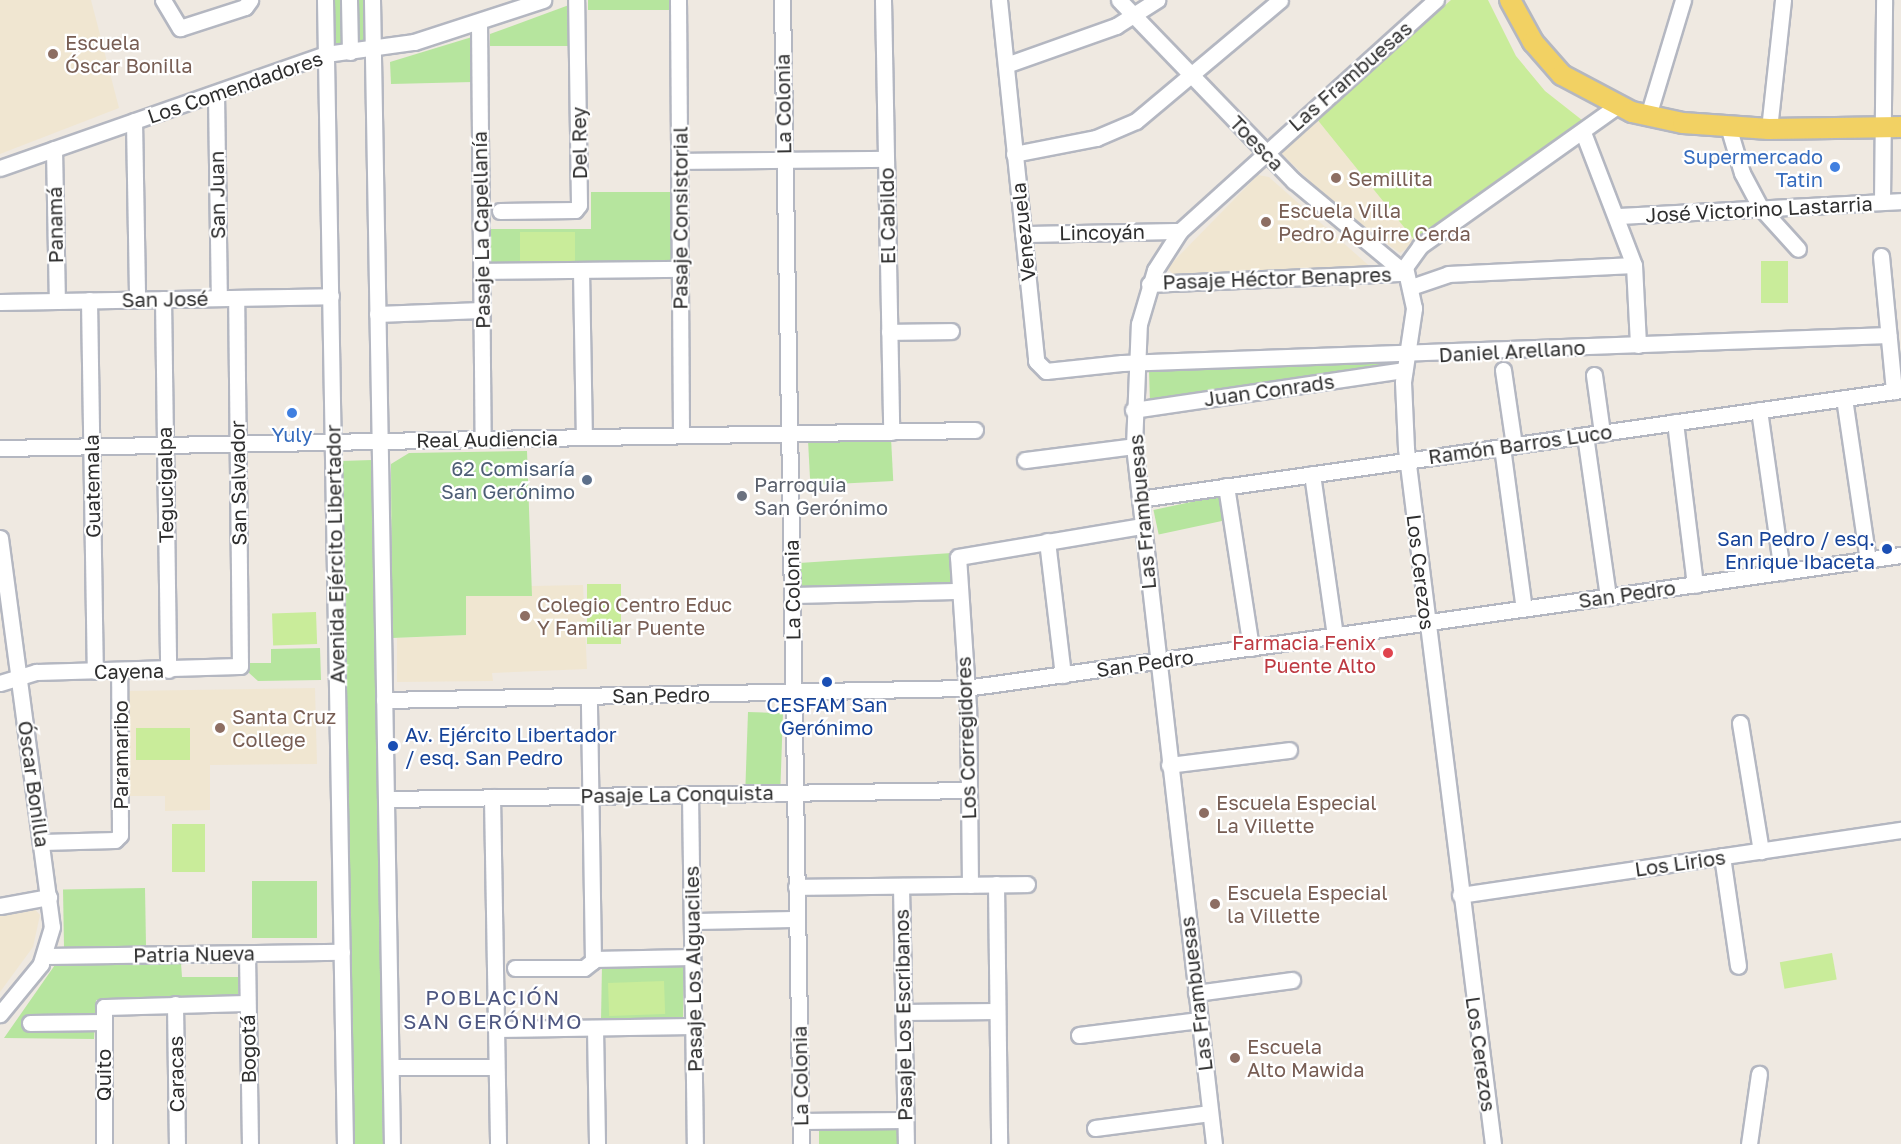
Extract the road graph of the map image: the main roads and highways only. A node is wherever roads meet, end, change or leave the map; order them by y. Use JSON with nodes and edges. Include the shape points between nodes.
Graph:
{"nodes":[{"id":1,"x":1510,"y":0,"type":"edge"},
{"id":2,"x":1892,"y":128,"type":"edge"}],
"edges":[{"from":1,"to":2,"type":"main road","via":[[1551,64],[1617,106],[1648,116],[1728,126]]}]}
